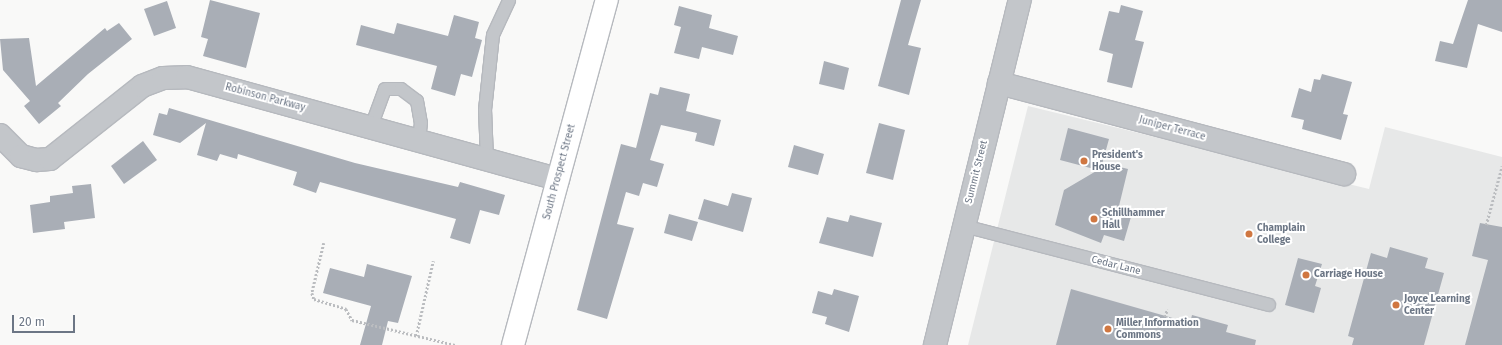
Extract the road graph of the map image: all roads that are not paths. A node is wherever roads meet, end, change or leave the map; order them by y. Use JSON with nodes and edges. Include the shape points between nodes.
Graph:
{"nodes":[{"id":1,"x":509,"y":0,"type":"edge"},
{"id":2,"x":607,"y":0,"type":"edge"},
{"id":3,"x":1020,"y":0,"type":"edge"},
{"id":4,"x":999,"y":83,"type":"junction"},
{"id":5,"x":371,"y":127,"type":"junction"},
{"id":6,"x":0,"y":135,"type":"edge"},
{"id":7,"x":419,"y":140,"type":"junction"},
{"id":8,"x":487,"y":159,"type":"junction"},
{"id":9,"x":1344,"y":174,"type":"dead end"},
{"id":10,"x":558,"y":179,"type":"junction"},
{"id":11,"x":964,"y":226,"type":"junction"},
{"id":12,"x":1268,"y":305,"type":"dead end"},
{"id":13,"x":513,"y":345,"type":"edge"},
{"id":14,"x":935,"y":345,"type":"edge"}],
"edges":[{"from":1,"to":8,"type":"lane","via":[[493,35],[485,110]]},
{"from":2,"to":10,"type":"street","name":"South Prospect Street"},
{"from":3,"to":4,"type":"street","name":"Summit Street"},
{"from":4,"to":9,"type":"street","name":"Juniper Terrace"},
{"from":4,"to":11,"type":"street","name":"Summit Street"},
{"from":5,"to":6,"type":"street","name":"Robinson Parkway","via":[[200,80],[176,76],[142,86],[50,158],[36,160],[21,156]]},
{"from":5,"to":7,"type":"street","name":"Robinson Parkway"},
{"from":5,"to":7,"type":"lane","via":[[385,89],[401,89],[417,101],[421,122]]},
{"from":7,"to":8,"type":"street","name":"Robinson Parkway"},
{"from":8,"to":10,"type":"street","name":"Robinson Parkway"},
{"from":10,"to":13,"type":"street","name":"South Prospect Street"},
{"from":11,"to":12,"type":"lane","name":"Cedar Lane"},
{"from":11,"to":14,"type":"street","name":"Summit Street"}]}
